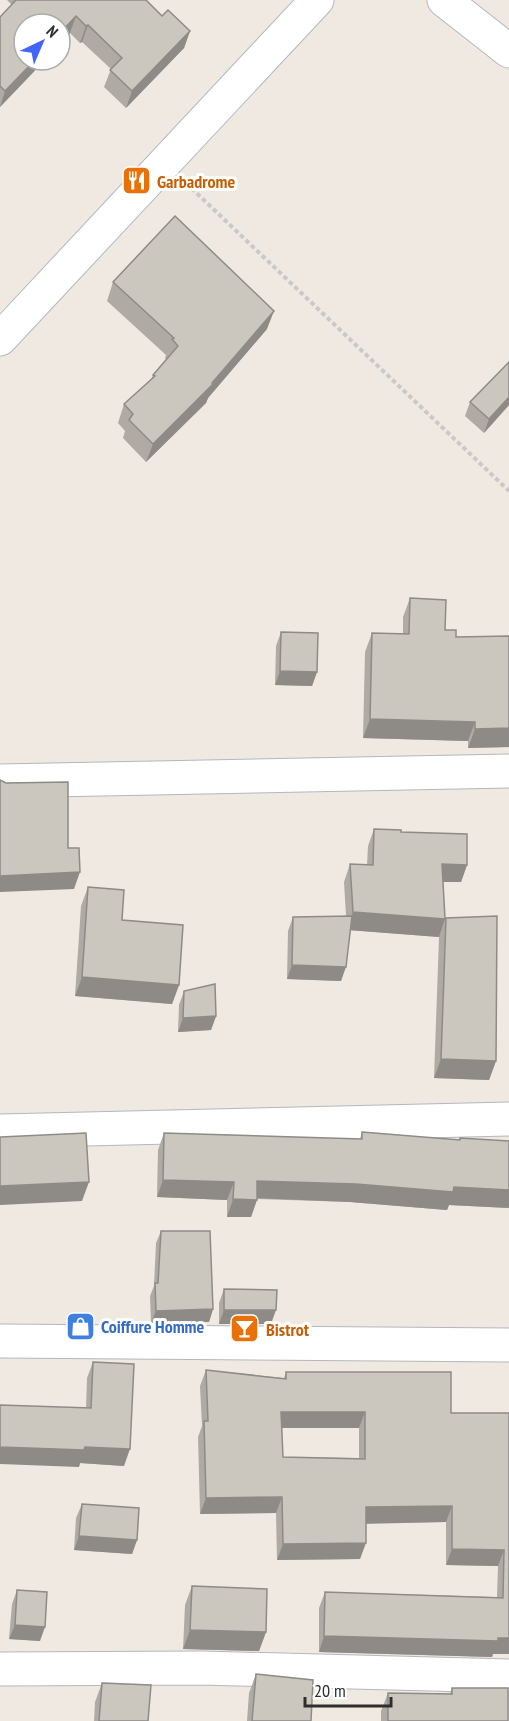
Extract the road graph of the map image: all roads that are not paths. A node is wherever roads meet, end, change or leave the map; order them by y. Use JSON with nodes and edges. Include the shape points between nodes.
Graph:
{"nodes":[{"id":1,"x":317,"y":0,"type":"edge"},
{"id":2,"x":444,"y":0,"type":"edge"},
{"id":3,"x":509,"y":51,"type":"edge"},
{"id":4,"x":0,"y":339,"type":"edge"},
{"id":5,"x":509,"y":771,"type":"edge"},
{"id":6,"x":0,"y":781,"type":"edge"},
{"id":7,"x":509,"y":1119,"type":"edge"},
{"id":8,"x":0,"y":1131,"type":"edge"},
{"id":9,"x":0,"y":1341,"type":"edge"},
{"id":10,"x":509,"y":1345,"type":"edge"},
{"id":11,"x":0,"y":1669,"type":"edge"},
{"id":12,"x":509,"y":1676,"type":"edge"}],
"edges":[{"from":1,"to":4,"type":"street"},
{"from":2,"to":3,"type":"street"},
{"from":5,"to":6,"type":"street"},
{"from":7,"to":8,"type":"street"},
{"from":9,"to":10,"type":"street"},
{"from":11,"to":12,"type":"street","via":[[201,1668]]}]}
